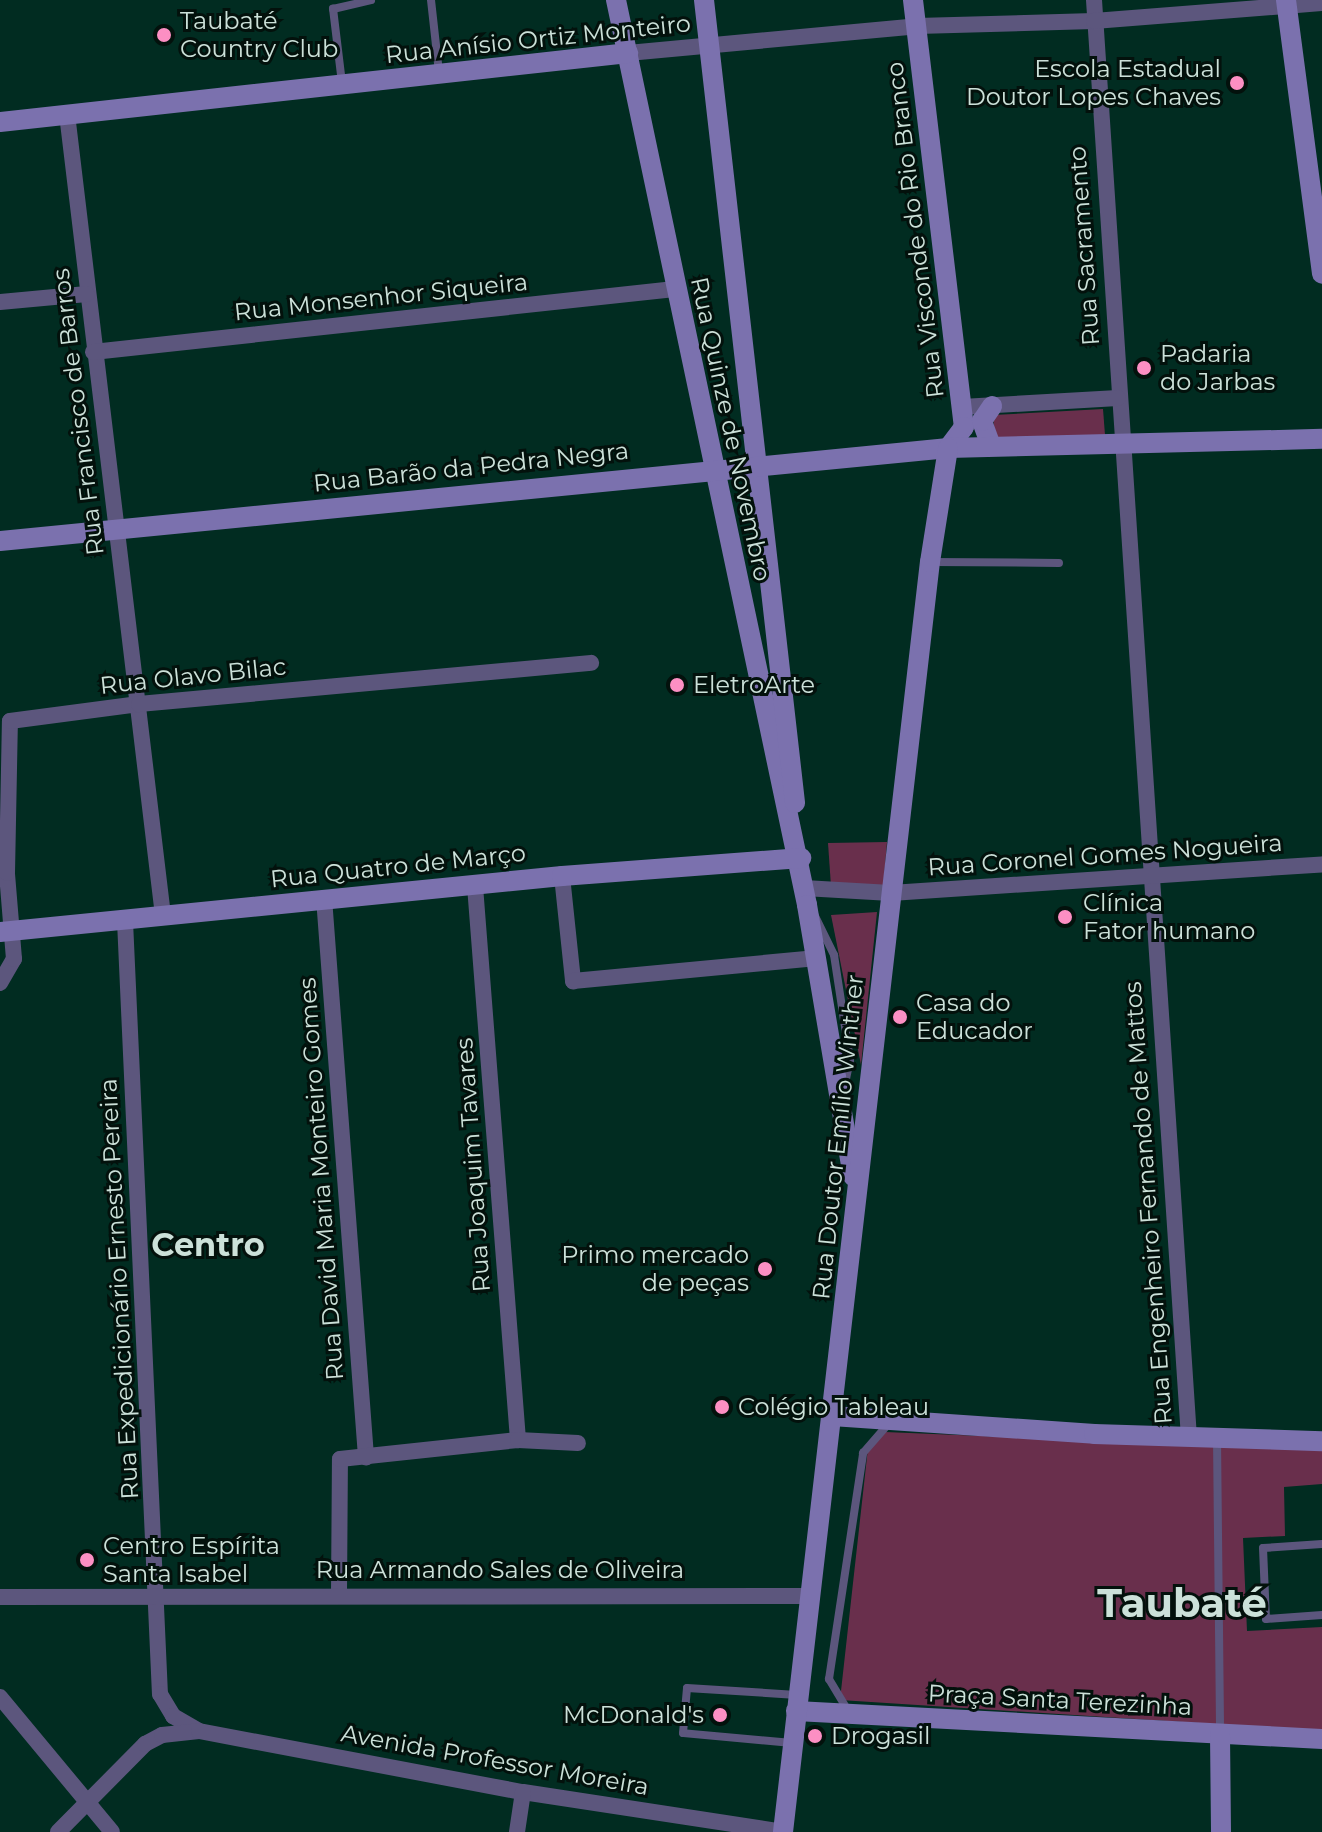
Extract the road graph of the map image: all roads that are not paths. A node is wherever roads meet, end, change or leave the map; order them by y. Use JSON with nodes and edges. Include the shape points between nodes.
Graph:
{"nodes":[{"id":1,"x":371,"y":0,"type":"edge"},
{"id":2,"x":431,"y":0,"type":"edge"},
{"id":3,"x":616,"y":0,"type":"edge"},
{"id":4,"x":704,"y":0,"type":"edge"},
{"id":5,"x":913,"y":0,"type":"edge"},
{"id":6,"x":1094,"y":0,"type":"edge"},
{"id":7,"x":340,"y":2,"type":"edge"},
{"id":8,"x":1286,"y":2,"type":"edge"},
{"id":9,"x":1322,"y":3,"type":"edge"},
{"id":10,"x":1094,"y":21,"type":"junction"},
{"id":11,"x":917,"y":26,"type":"junction"},
{"id":12,"x":708,"y":49,"type":"junction"},
{"id":13,"x":628,"y":53,"type":"junction"},
{"id":14,"x":439,"y":74,"type":"junction"},
{"id":15,"x":343,"y":84,"type":"junction"},
{"id":16,"x":67,"y":114,"type":"junction"},
{"id":17,"x":0,"y":122,"type":"edge"},
{"id":18,"x":1322,"y":274,"type":"edge"},
{"id":19,"x":675,"y":289,"type":"junction"},
{"id":20,"x":87,"y":294,"type":"junction"},
{"id":21,"x":0,"y":302,"type":"edge"},
{"id":22,"x":93,"y":352,"type":"junction"},
{"id":23,"x":1118,"y":398,"type":"junction"},
{"id":24,"x":992,"y":406,"type":"junction"},
{"id":25,"x":962,"y":407,"type":"junction"},
{"id":26,"x":1322,"y":439,"type":"edge"},
{"id":27,"x":1121,"y":440,"type":"junction"},
{"id":28,"x":991,"y":446,"type":"junction"},
{"id":29,"x":948,"y":448,"type":"junction"},
{"id":30,"x":757,"y":467,"type":"junction"},
{"id":31,"x":715,"y":469,"type":"junction"},
{"id":32,"x":759,"y":498,"type":"junction"},
{"id":33,"x":721,"y":501,"type":"junction"},
{"id":34,"x":116,"y":529,"type":"junction"},
{"id":35,"x":0,"y":541,"type":"edge"},
{"id":36,"x":930,"y":562,"type":"junction"},
{"id":37,"x":1059,"y":563,"type":"dead end"},
{"id":38,"x":591,"y":663,"type":"dead end"},
{"id":39,"x":139,"y":704,"type":"junction"},
{"id":40,"x":1322,"y":864,"type":"edge"},
{"id":41,"x":562,"y":876,"type":"junction"},
{"id":42,"x":801,"y":876,"type":"junction"},
{"id":43,"x":1149,"y":876,"type":"junction"},
{"id":44,"x":475,"y":886,"type":"junction"},
{"id":45,"x":891,"y":893,"type":"junction"},
{"id":46,"x":324,"y":898,"type":"junction"},
{"id":47,"x":163,"y":916,"type":"junction"},
{"id":48,"x":125,"y":921,"type":"junction"},
{"id":49,"x":7,"y":932,"type":"edge"},
{"id":50,"x":817,"y":958,"type":"junction"},
{"id":51,"x":0,"y":983,"type":"edge"},
{"id":52,"x":841,"y":1097,"type":"junction"},
{"id":53,"x":858,"y":1204,"type":"junction"},
{"id":54,"x":832,"y":1416,"type":"junction"},
{"id":55,"x":897,"y":1418,"type":"junction"},
{"id":56,"x":1189,"y":1436,"type":"junction"},
{"id":57,"x":1217,"y":1437,"type":"junction"},
{"id":58,"x":518,"y":1440,"type":"junction"},
{"id":59,"x":1322,"y":1441,"type":"edge"},
{"id":60,"x":578,"y":1443,"type":"dead end"},
{"id":61,"x":366,"y":1457,"type":"junction"},
{"id":62,"x":1322,"y":1544,"type":"edge"},
{"id":63,"x":158,"y":1593,"type":"junction"},
{"id":64,"x":339,"y":1594,"type":"junction"},
{"id":65,"x":808,"y":1596,"type":"junction"},
{"id":66,"x":0,"y":1597,"type":"edge"},
{"id":67,"x":1322,"y":1615,"type":"edge"},
{"id":68,"x":0,"y":1697,"type":"edge"},
{"id":69,"x":797,"y":1703,"type":"junction"},
{"id":70,"x":853,"y":1715,"type":"junction"},
{"id":71,"x":199,"y":1731,"type":"junction"},
{"id":72,"x":1220,"y":1735,"type":"junction"},
{"id":73,"x":1322,"y":1739,"type":"edge"},
{"id":74,"x":792,"y":1743,"type":"junction"},
{"id":75,"x":523,"y":1792,"type":"junction"},
{"id":76,"x":84,"y":1800,"type":"junction"},
{"id":77,"x":58,"y":1832,"type":"edge"},
{"id":78,"x":112,"y":1832,"type":"edge"},
{"id":79,"x":517,"y":1832,"type":"edge"},
{"id":80,"x":783,"y":1832,"type":"edge"},
{"id":81,"x":1221,"y":1832,"type":"edge"}],
"edges":[{"from":1,"to":7,"type":"lane"},
{"from":2,"to":14,"type":"lane"},
{"from":3,"to":13,"type":"main road","name":"Rua Quinze de Novembro"},
{"from":4,"to":12,"type":"main road"},
{"from":5,"to":11,"type":"main road","name":"Rua Visconde do Rio Branco"},
{"from":6,"to":10,"type":"street","name":"Rua Sacramento"},
{"from":7,"to":15,"type":"lane","via":[[332,12]]},
{"from":8,"to":9,"type":"street","name":"Rua Anísio Ortiz Monteiro"},
{"from":8,"to":10,"type":"street","name":"Rua Anísio Ortiz Monteiro"},
{"from":8,"to":18,"type":"main road"},
{"from":10,"to":11,"type":"street","name":"Rua Anísio Ortiz Monteiro"},
{"from":10,"to":23,"type":"street","name":"Rua Sacramento"},
{"from":11,"to":12,"type":"street","name":"Rua Anísio Ortiz Monteiro"},
{"from":11,"to":25,"type":"main road","name":"Rua Visconde do Rio Branco"},
{"from":12,"to":13,"type":"street","name":"Rua Anísio Ortiz Monteiro"},
{"from":12,"to":30,"type":"main road"},
{"from":13,"to":14,"type":"main road","name":"Rua Anísio Ortiz Monteiro"},
{"from":13,"to":19,"type":"main road","name":"Rua Quinze de Novembro"},
{"from":14,"to":15,"type":"main road","name":"Rua Anísio Ortiz Monteiro"},
{"from":15,"to":16,"type":"main road","name":"Rua Anísio Ortiz Monteiro"},
{"from":16,"to":17,"type":"main road","name":"Rua Anísio Ortiz Monteiro"},
{"from":16,"to":20,"type":"street","name":"Rua Francisco de Barros"},
{"from":19,"to":22,"type":"street","name":"Rua Monsenhor Siqueira"},
{"from":19,"to":31,"type":"main road","name":"Rua Quinze de Novembro"},
{"from":20,"to":21,"type":"street"},
{"from":20,"to":22,"type":"street","name":"Rua Francisco de Barros"},
{"from":22,"to":34,"type":"street","name":"Rua Francisco de Barros"},
{"from":23,"to":24,"type":"street"},
{"from":23,"to":27,"type":"street","name":"Rua Sacramento"},
{"from":24,"to":25,"type":"street"},
{"from":24,"to":28,"type":"main road","via":[[982,421]]},
{"from":25,"to":29,"type":"main road","name":"Rua Visconde do Rio Branco","via":[[964,427]]},
{"from":26,"to":27,"type":"main road","name":"Rua Barão da Pedra Negra"},
{"from":27,"to":28,"type":"main road","name":"Rua Barão da Pedra Negra"},
{"from":27,"to":43,"type":"street","name":"Rua Engenheiro Fernando de Mattos"},
{"from":28,"to":29,"type":"main road","name":"Rua Barão da Pedra Negra"},
{"from":29,"to":30,"type":"main road","name":"Rua Barão da Pedra Negra"},
{"from":29,"to":36,"type":"main road","name":"Rua Doutor Emílio Winther"},
{"from":30,"to":31,"type":"main road","name":"Rua Barão da Pedra Negra"},
{"from":30,"to":32,"type":"main road"},
{"from":31,"to":33,"type":"main road","name":"Rua Quinze de Novembro"},
{"from":31,"to":34,"type":"main road","name":"Rua Barão da Pedra Negra"},
{"from":32,"to":33,"type":"main road","via":[[735,490]]},
{"from":32,"to":42,"type":"main road"},
{"from":33,"to":42,"type":"main road","name":"Rua Quinze de Novembro"},
{"from":34,"to":35,"type":"main road","name":"Rua Barão da Pedra Negra"},
{"from":34,"to":39,"type":"street","name":"Rua Francisco de Barros"},
{"from":36,"to":37,"type":"lane"},
{"from":36,"to":45,"type":"main road","name":"Rua Doutor Emílio Winther"},
{"from":38,"to":39,"type":"street","name":"Rua Olavo Bilac"},
{"from":39,"to":47,"type":"street","name":"Rua Francisco de Barros"},
{"from":39,"to":49,"type":"street","name":"Rua Olavo Bilac","via":[[10,721]]},
{"from":40,"to":43,"type":"street","name":"Rua Coronel Gomes Nogueira"},
{"from":41,"to":42,"type":"main road","name":"Rua Quatro de Março"},
{"from":41,"to":44,"type":"main road","name":"Rua Quatro de Março"},
{"from":41,"to":50,"type":"street","via":[[573,981]]},
{"from":42,"to":45,"type":"street","name":"Rua Quatro de Março"},
{"from":42,"to":50,"type":"main road","name":"Rua Quinze de Novembro"},
{"from":42,"to":52,"type":"lane","via":[[834,955],[850,1060]]},
{"from":43,"to":45,"type":"street","name":"Rua Coronel Gomes Nogueira"},
{"from":43,"to":56,"type":"street","name":"Rua Engenheiro Fernando de Mattos"},
{"from":44,"to":46,"type":"main road","name":"Rua Quatro de Março"},
{"from":44,"to":58,"type":"street","name":"Rua Joaquim Tavares"},
{"from":45,"to":53,"type":"main road","name":"Rua Doutor Emílio Winther"},
{"from":46,"to":47,"type":"main road","name":"Rua Quatro de Março"},
{"from":46,"to":61,"type":"street","name":"Rua David Maria Monteiro Gomes"},
{"from":47,"to":48,"type":"main road","name":"Rua Quatro de Março"},
{"from":48,"to":49,"type":"main road","name":"Rua Quatro de Março"},
{"from":48,"to":63,"type":"street","name":"Rua Expedicionário Ernesto Pereira"},
{"from":49,"to":51,"type":"street","via":[[14,959]]},
{"from":50,"to":52,"type":"main road","name":"Rua Quinze de Novembro"},
{"from":52,"to":53,"type":"main road","name":"Rua Quinze de Novembro"},
{"from":53,"to":54,"type":"main road","name":"Rua Doutor Emílio Winther"},
{"from":54,"to":55,"type":"main road"},
{"from":54,"to":65,"type":"main road","name":"Rua Doutor Emílio Winther"},
{"from":55,"to":56,"type":"main road"},
{"from":55,"to":70,"type":"lane","via":[[876,1432],[863,1453],[829,1679]]},
{"from":56,"to":57,"type":"main road"},
{"from":57,"to":59,"type":"main road"},
{"from":57,"to":72,"type":"lane"},
{"from":58,"to":60,"type":"street"},
{"from":58,"to":61,"type":"street"},
{"from":61,"to":64,"type":"street","via":[[340,1459]]},
{"from":62,"to":67,"type":"lane","via":[[1263,1548],[1266,1619]]},
{"from":63,"to":64,"type":"street","name":"Rua Armando Sales de Oliveira"},
{"from":63,"to":66,"type":"street","name":"Rua Armando Sales de Oliveira"},
{"from":63,"to":71,"type":"street","name":"Rua Expedicionário Ernesto Pereira","via":[[160,1694],[173,1716]]},
{"from":64,"to":65,"type":"street","name":"Rua Armando Sales de Oliveira"},
{"from":65,"to":69,"type":"main road","name":"Rua Doutor Emílio Winther"},
{"from":68,"to":76,"type":"street"},
{"from":69,"to":70,"type":"main road","name":"Praça Santa Terezinha"},
{"from":69,"to":74,"type":"main road","name":"Rua Doutor Emílio Winther"},
{"from":69,"to":74,"type":"lane","via":[[687,1688],[683,1733]]},
{"from":70,"to":72,"type":"main road","name":"Praça Santa Terezinha"},
{"from":71,"to":75,"type":"street","name":"Avenida Professor Moreira"},
{"from":71,"to":76,"type":"street","via":[[162,1735],[145,1744]]},
{"from":72,"to":73,"type":"main road","name":"Praça Santa Terezinha"},
{"from":72,"to":81,"type":"main road"},
{"from":74,"to":80,"type":"main road","name":"Rua Doutor Emílio Winther"},
{"from":75,"to":79,"type":"street"},
{"from":75,"to":80,"type":"street","name":"Avenida Professor Moreira"},
{"from":76,"to":77,"type":"street"},
{"from":76,"to":78,"type":"street"}]}
